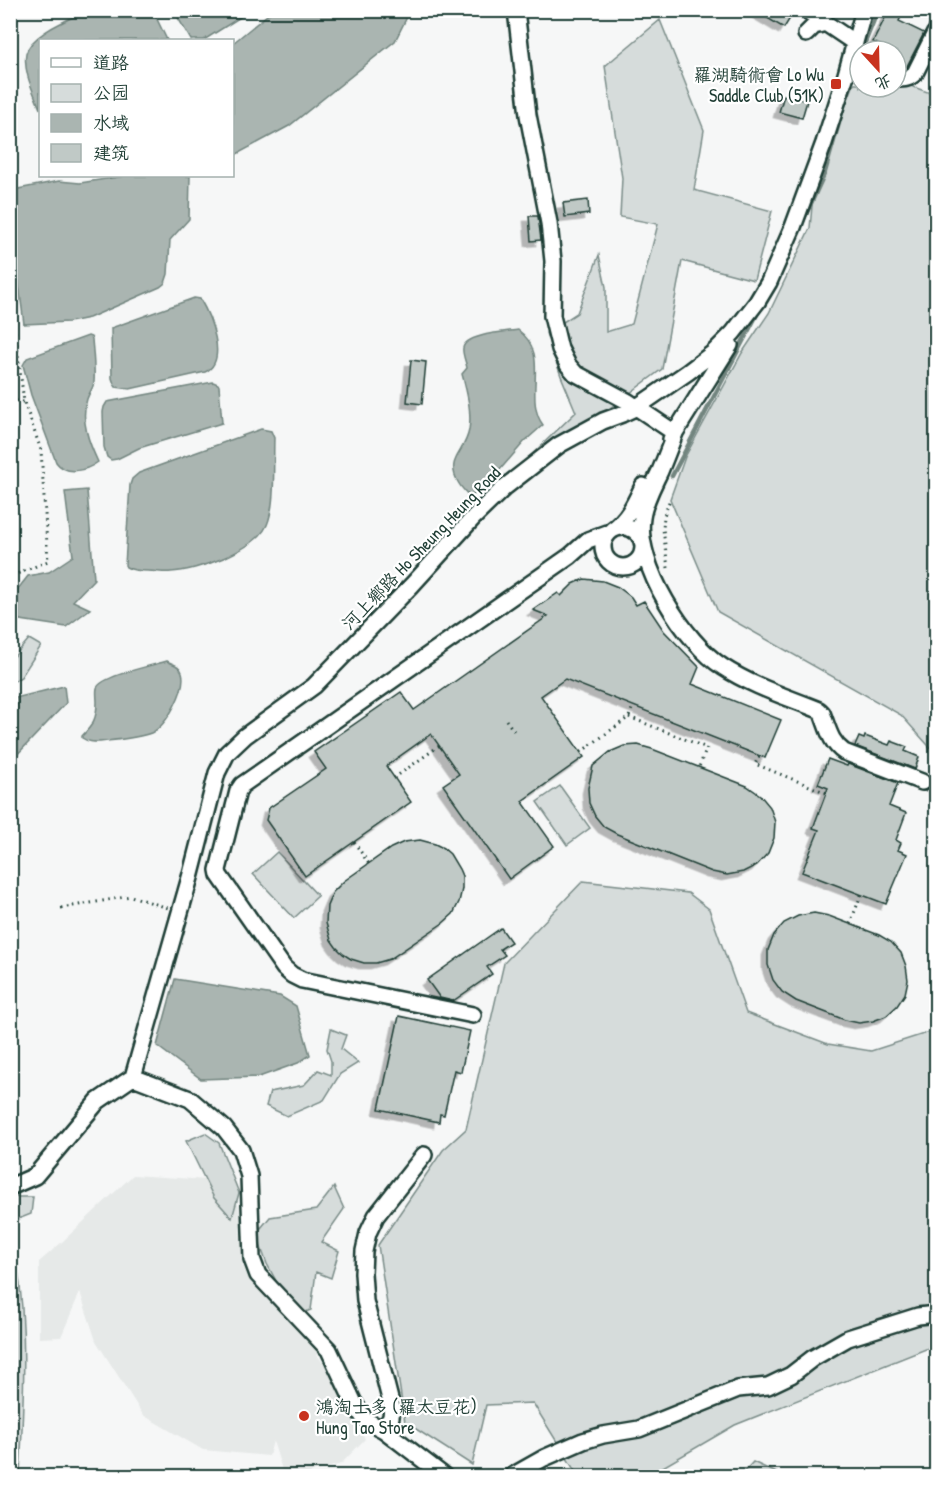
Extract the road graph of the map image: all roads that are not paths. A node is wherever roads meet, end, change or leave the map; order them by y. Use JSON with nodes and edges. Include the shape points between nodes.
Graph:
{"nodes":[{"id":1,"x":516,"y":10,"type":"edge"},
{"id":2,"x":806,"y":10,"type":"edge"},
{"id":3,"x":864,"y":10,"type":"edge"},
{"id":4,"x":826,"y":23,"type":"junction"},
{"id":5,"x":934,"y":33,"type":"dead end"},
{"id":6,"x":806,"y":34,"type":"dead end"},
{"id":7,"x":849,"y":39,"type":"edge"},
{"id":8,"x":856,"y":39,"type":"edge"},
{"id":9,"x":908,"y":78,"type":"edge"},
{"id":10,"x":848,"y":90,"type":"edge"},
{"id":11,"x":747,"y":317,"type":"junction"},
{"id":12,"x":636,"y":407,"type":"junction"},
{"id":13,"x":675,"y":433,"type":"junction"},
{"id":14,"x":610,"y":532,"type":"junction"},
{"id":15,"x":643,"y":543,"type":"junction"},
{"id":16,"x":570,"y":556,"type":"junction"},
{"id":17,"x":615,"y":566,"type":"junction"},
{"id":18,"x":657,"y":584,"type":"junction"},
{"id":19,"x":922,"y":782,"type":"dead end"},
{"id":20,"x":473,"y":1015,"type":"dead end"},
{"id":21,"x":133,"y":1077,"type":"junction"},
{"id":22,"x":424,"y":1155,"type":"dead end"},
{"id":23,"x":10,"y":1187,"type":"edge"},
{"id":24,"x":936,"y":1314,"type":"edge"},
{"id":25,"x":384,"y":1430,"type":"junction"},
{"id":26,"x":444,"y":1476,"type":"edge"},
{"id":27,"x":512,"y":1476,"type":"edge"}],
"edges":[{"from":1,"to":12,"type":"street","via":[[528,115],[549,223],[551,308],[557,340],[575,373]]},
{"from":2,"to":4,"type":"street"},
{"from":3,"to":8,"type":"street","name":"河上鄉路 Ho Sheung Heung Road"},
{"from":4,"to":6,"type":"street"},
{"from":4,"to":7,"type":"street"},
{"from":5,"to":9,"type":"street","via":[[915,73]]},
{"from":10,"to":11,"type":"street","name":"河上鄉路 Ho Sheung Heung Road","via":[[793,227]]},
{"from":11,"to":12,"type":"street","name":"河上鄉路 Ho Sheung Heung Road","via":[[713,353]]},
{"from":11,"to":13,"type":"street"},
{"from":12,"to":13,"type":"street"},
{"from":12,"to":21,"type":"street","name":"河上鄉路 Ho Sheung Heung Road","via":[[566,441],[505,487],[314,686],[227,753],[217,773]]},
{"from":13,"to":14,"type":"street","via":[[630,513]]},
{"from":13,"to":15,"type":"street","via":[[646,500]]},
{"from":14,"to":15,"type":"street","via":[[623,526],[640,535]]},
{"from":14,"to":16,"type":"street","via":[[588,540]]},
{"from":14,"to":17,"type":"street","via":[[604,539],[603,553]]},
{"from":15,"to":17,"type":"street","via":[[636,562]]},
{"from":15,"to":18,"type":"street"},
{"from":16,"to":17,"type":"street","via":[[594,556]]},
{"from":16,"to":20,"type":"street","via":[[242,785],[218,870],[292,975]]},
{"from":17,"to":18,"type":"street"},
{"from":18,"to":19,"type":"street","via":[[676,617],[714,661],[743,679],[819,710],[831,738],[844,752]]},
{"from":21,"to":23,"type":"street","via":[[99,1101],[35,1176]]},
{"from":21,"to":25,"type":"street","via":[[190,1099],[225,1128],[241,1150],[249,1176],[252,1259],[258,1275],[329,1350],[364,1420]]},
{"from":22,"to":25,"type":"street","via":[[376,1216],[364,1251],[365,1301],[392,1407]]},
{"from":24,"to":27,"type":"street","via":[[848,1338],[768,1386],[738,1389],[639,1429],[583,1441]]},
{"from":25,"to":26,"type":"street"}]}
